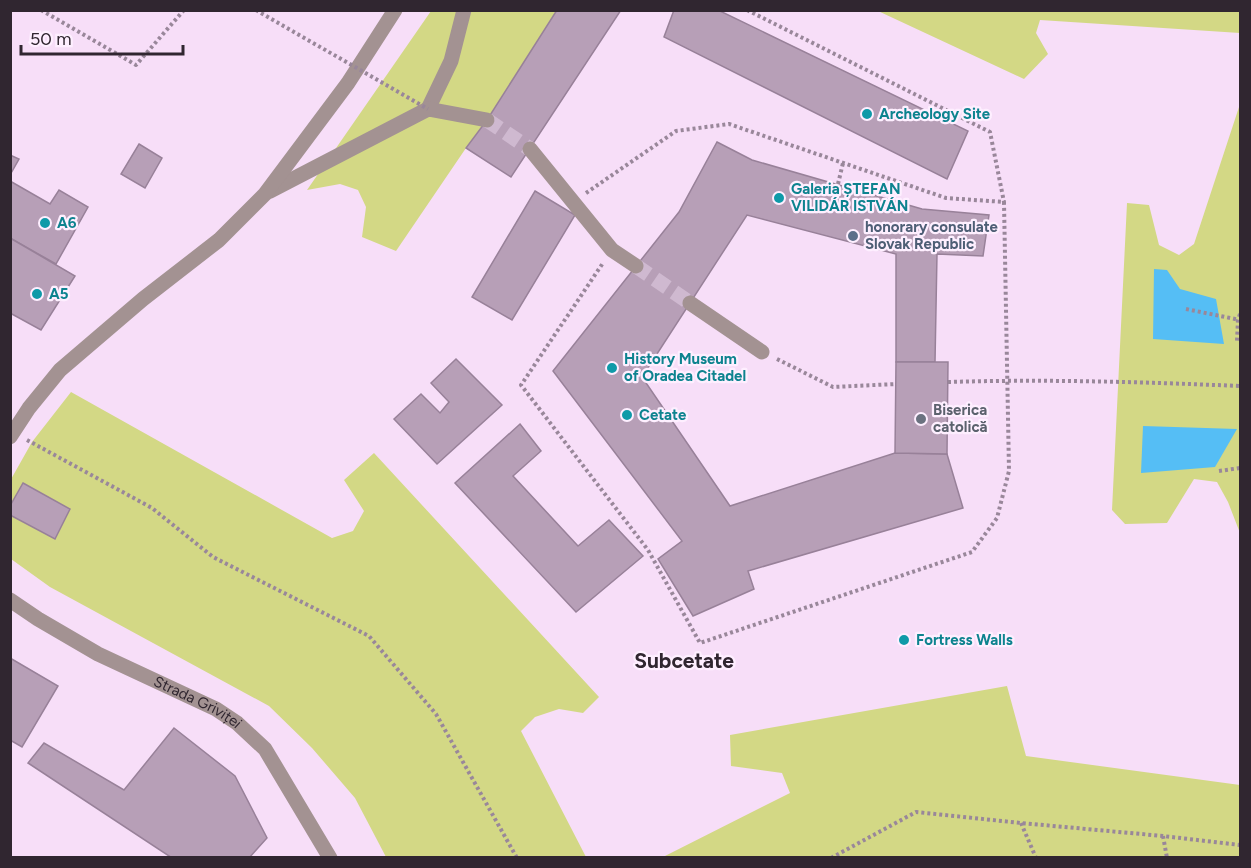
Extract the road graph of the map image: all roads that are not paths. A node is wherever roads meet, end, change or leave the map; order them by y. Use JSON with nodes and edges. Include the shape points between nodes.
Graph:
{"nodes":[{"id":1,"x":395,"y":10,"type":"edge"},
{"id":2,"x":464,"y":10,"type":"edge"},
{"id":3,"x":428,"y":109,"type":"junction"},
{"id":4,"x":488,"y":120,"type":"tunnel mouth"},
{"id":5,"x":530,"y":149,"type":"tunnel mouth"},
{"id":6,"x":265,"y":194,"type":"junction"},
{"id":7,"x":636,"y":266,"type":"tunnel mouth"},
{"id":8,"x":690,"y":303,"type":"tunnel mouth"},
{"id":9,"x":762,"y":352,"type":"road end"},
{"id":10,"x":11,"y":436,"type":"edge"},
{"id":11,"x":12,"y":601,"type":"edge"},
{"id":12,"x":330,"y":858,"type":"edge"}],
"edges":[{"from":1,"to":6,"type":"street","via":[[348,83]]},
{"from":2,"to":3,"type":"street","via":[[451,61]]},
{"from":3,"to":4,"type":"street"},
{"from":3,"to":6,"type":"street"},
{"from":5,"to":7,"type":"street","via":[[612,250]]},
{"from":6,"to":10,"type":"street","via":[[219,240],[60,370]]},
{"from":8,"to":9,"type":"street"},
{"from":11,"to":12,"type":"street","name":"Strada Griviței","via":[[98,654],[237,723],[265,749]]}]}
